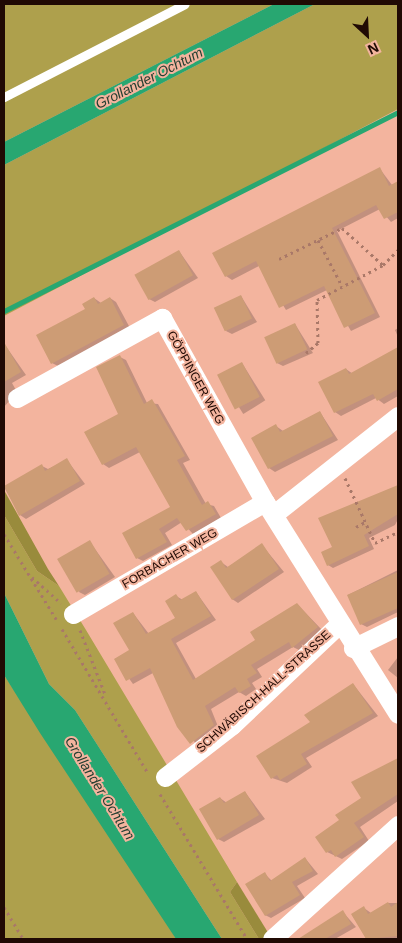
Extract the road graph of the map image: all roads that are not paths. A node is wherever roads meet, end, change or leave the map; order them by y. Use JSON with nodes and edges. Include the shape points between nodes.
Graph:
{"nodes":[{"id":1,"x":185,"y":4,"type":"edge"},
{"id":2,"x":4,"y":97,"type":"edge"},
{"id":3,"x":17,"y":398,"type":"dead end"},
{"id":4,"x":398,"y":416,"type":"edge"},
{"id":5,"x":270,"y":508,"type":"junction"},
{"id":6,"x":74,"y":614,"type":"road end"},
{"id":7,"x":338,"y":625,"type":"junction"},
{"id":8,"x":398,"y":626,"type":"edge"},
{"id":9,"x":353,"y":648,"type":"junction"},
{"id":10,"x":398,"y":714,"type":"edge"},
{"id":11,"x":160,"y":784,"type":"road end"},
{"id":12,"x":398,"y":825,"type":"edge"},
{"id":13,"x":272,"y":939,"type":"edge"}],
"edges":[{"from":1,"to":2,"type":"lane"},
{"from":3,"to":5,"type":"street","name":"GÖPPINGER WEG","via":[[162,318]]},
{"from":4,"to":5,"type":"street","name":"FORBACHER WEG","via":[[338,463]]},
{"from":5,"to":6,"type":"street","name":"FORBACHER WEG"},
{"from":5,"to":7,"type":"street","name":"SCHWÄBISCH-HALL-STRASSE"},
{"from":7,"to":9,"type":"street","name":"SCHWÄBISCH-HALL-STRASSE"},
{"from":7,"to":11,"type":"street","name":"SCHWÄBISCH-HALL-STRASSE","via":[[232,725]]},
{"from":8,"to":9,"type":"street"},
{"from":9,"to":10,"type":"street","name":"SCHWÄBISCH-HALL-STRASSE"},
{"from":12,"to":13,"type":"street"}]}
